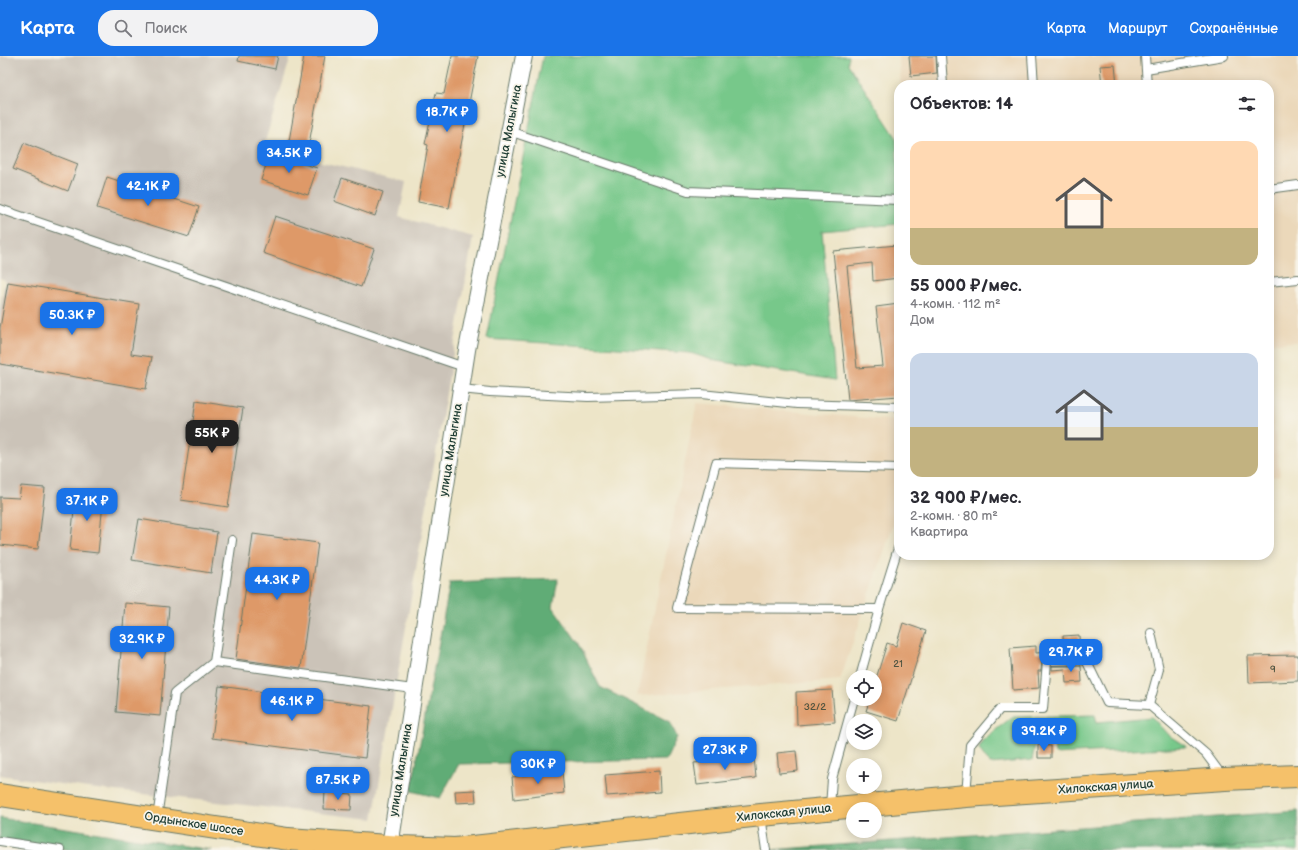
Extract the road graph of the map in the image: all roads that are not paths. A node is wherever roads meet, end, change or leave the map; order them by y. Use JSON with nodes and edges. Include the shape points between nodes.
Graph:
{"nodes":[{"id":1,"x":524,"y":56,"type":"edge"},
{"id":2,"x":941,"y":56,"type":"edge"},
{"id":3,"x":1032,"y":56,"type":"edge"},
{"id":4,"x":1145,"y":56,"type":"edge"},
{"id":5,"x":1224,"y":56,"type":"edge"},
{"id":6,"x":1146,"y":69,"type":"junction"},
{"id":7,"x":943,"y":80,"type":"edge"},
{"id":8,"x":1034,"y":80,"type":"edge"},
{"id":9,"x":1147,"y":80,"type":"edge"},
{"id":10,"x":509,"y":131,"type":"junction"},
{"id":11,"x":1298,"y":185,"type":"edge"},
{"id":12,"x":1274,"y":188,"type":"edge"},
{"id":13,"x":894,"y":200,"type":"edge"},
{"id":14,"x":0,"y":209,"type":"edge"},
{"id":15,"x":1298,"y":280,"type":"edge"},
{"id":16,"x":1274,"y":282,"type":"edge"},
{"id":17,"x":464,"y":367,"type":"junction"},
{"id":18,"x":461,"y":389,"type":"junction"},
{"id":19,"x":894,"y":407,"type":"edge"},
{"id":20,"x":894,"y":468,"type":"edge"},
{"id":21,"x":232,"y":540,"type":"dead end"},
{"id":22,"x":894,"y":560,"type":"edge"},
{"id":23,"x":879,"y":609,"type":"junction"},
{"id":24,"x":1151,"y":633,"type":"dead end"},
{"id":25,"x":214,"y":662,"type":"junction"},
{"id":26,"x":862,"y":670,"type":"edge"},
{"id":27,"x":413,"y":689,"type":"junction"},
{"id":28,"x":1149,"y":705,"type":"junction"},
{"id":29,"x":852,"y":706,"type":"edge"},
{"id":30,"x":1298,"y":776,"type":"edge"},
{"id":31,"x":1225,"y":779,"type":"junction"},
{"id":32,"x":0,"y":795,"type":"edge"},
{"id":33,"x":966,"y":796,"type":"junction"},
{"id":34,"x":830,"y":808,"type":"junction"},
{"id":35,"x":760,"y":815,"type":"junction"},
{"id":36,"x":157,"y":819,"type":"junction"},
{"id":37,"x":0,"y":841,"type":"edge"},
{"id":38,"x":390,"y":846,"type":"junction"},
{"id":39,"x":455,"y":849,"type":"edge"},
{"id":40,"x":60,"y":850,"type":"edge"},
{"id":41,"x":766,"y":850,"type":"edge"}],
"edges":[{"from":1,"to":10,"type":"street","name":"улица Малыгина"},
{"from":2,"to":7,"type":"lane"},
{"from":3,"to":8,"type":"lane"},
{"from":4,"to":6,"type":"lane"},
{"from":5,"to":6,"type":"lane"},
{"from":6,"to":9,"type":"lane"},
{"from":10,"to":13,"type":"lane","via":[[688,191]]},
{"from":10,"to":17,"type":"street","name":"улица Малыгина"},
{"from":11,"to":12,"type":"lane"},
{"from":14,"to":17,"type":"lane"},
{"from":15,"to":16,"type":"lane"},
{"from":17,"to":18,"type":"street","name":"улица Малыгина"},
{"from":18,"to":19,"type":"lane","via":[[588,397],[700,394],[797,404]]},
{"from":18,"to":27,"type":"street","name":"улица Малыгина"},
{"from":20,"to":23,"type":"lane","via":[[716,463],[677,608]]},
{"from":21,"to":25,"type":"lane"},
{"from":22,"to":23,"type":"lane"},
{"from":23,"to":26,"type":"lane"},
{"from":24,"to":28,"type":"lane","via":[[1159,669]]},
{"from":25,"to":27,"type":"lane"},
{"from":25,"to":36,"type":"lane","via":[[176,693]]},
{"from":27,"to":38,"type":"street","name":"улица Малыгина"},
{"from":28,"to":31,"type":"lane","via":[[1206,754]]},
{"from":28,"to":33,"type":"lane","via":[[1107,703],[1086,660],[1047,662],[1043,709],[1000,709],[970,745]]},
{"from":29,"to":34,"type":"lane","via":[[832,779]]},
{"from":30,"to":31,"type":"highway","name":"Хилокская улица"},
{"from":31,"to":33,"type":"highway","name":"Хилокская улица"},
{"from":32,"to":36,"type":"highway","name":"Ордынское шоссе"},
{"from":33,"to":34,"type":"highway","name":"Хилокская улица"},
{"from":34,"to":35,"type":"highway","name":"Хилокская улица"},
{"from":35,"to":39,"type":"highway","name":"Хилокская улица"},
{"from":35,"to":41,"type":"lane"},
{"from":36,"to":38,"type":"highway","name":"Ордынское шоссе","via":[[288,839]]},
{"from":37,"to":40,"type":"lane"},
{"from":38,"to":39,"type":"highway","name":"Хилокская улица"}]}
